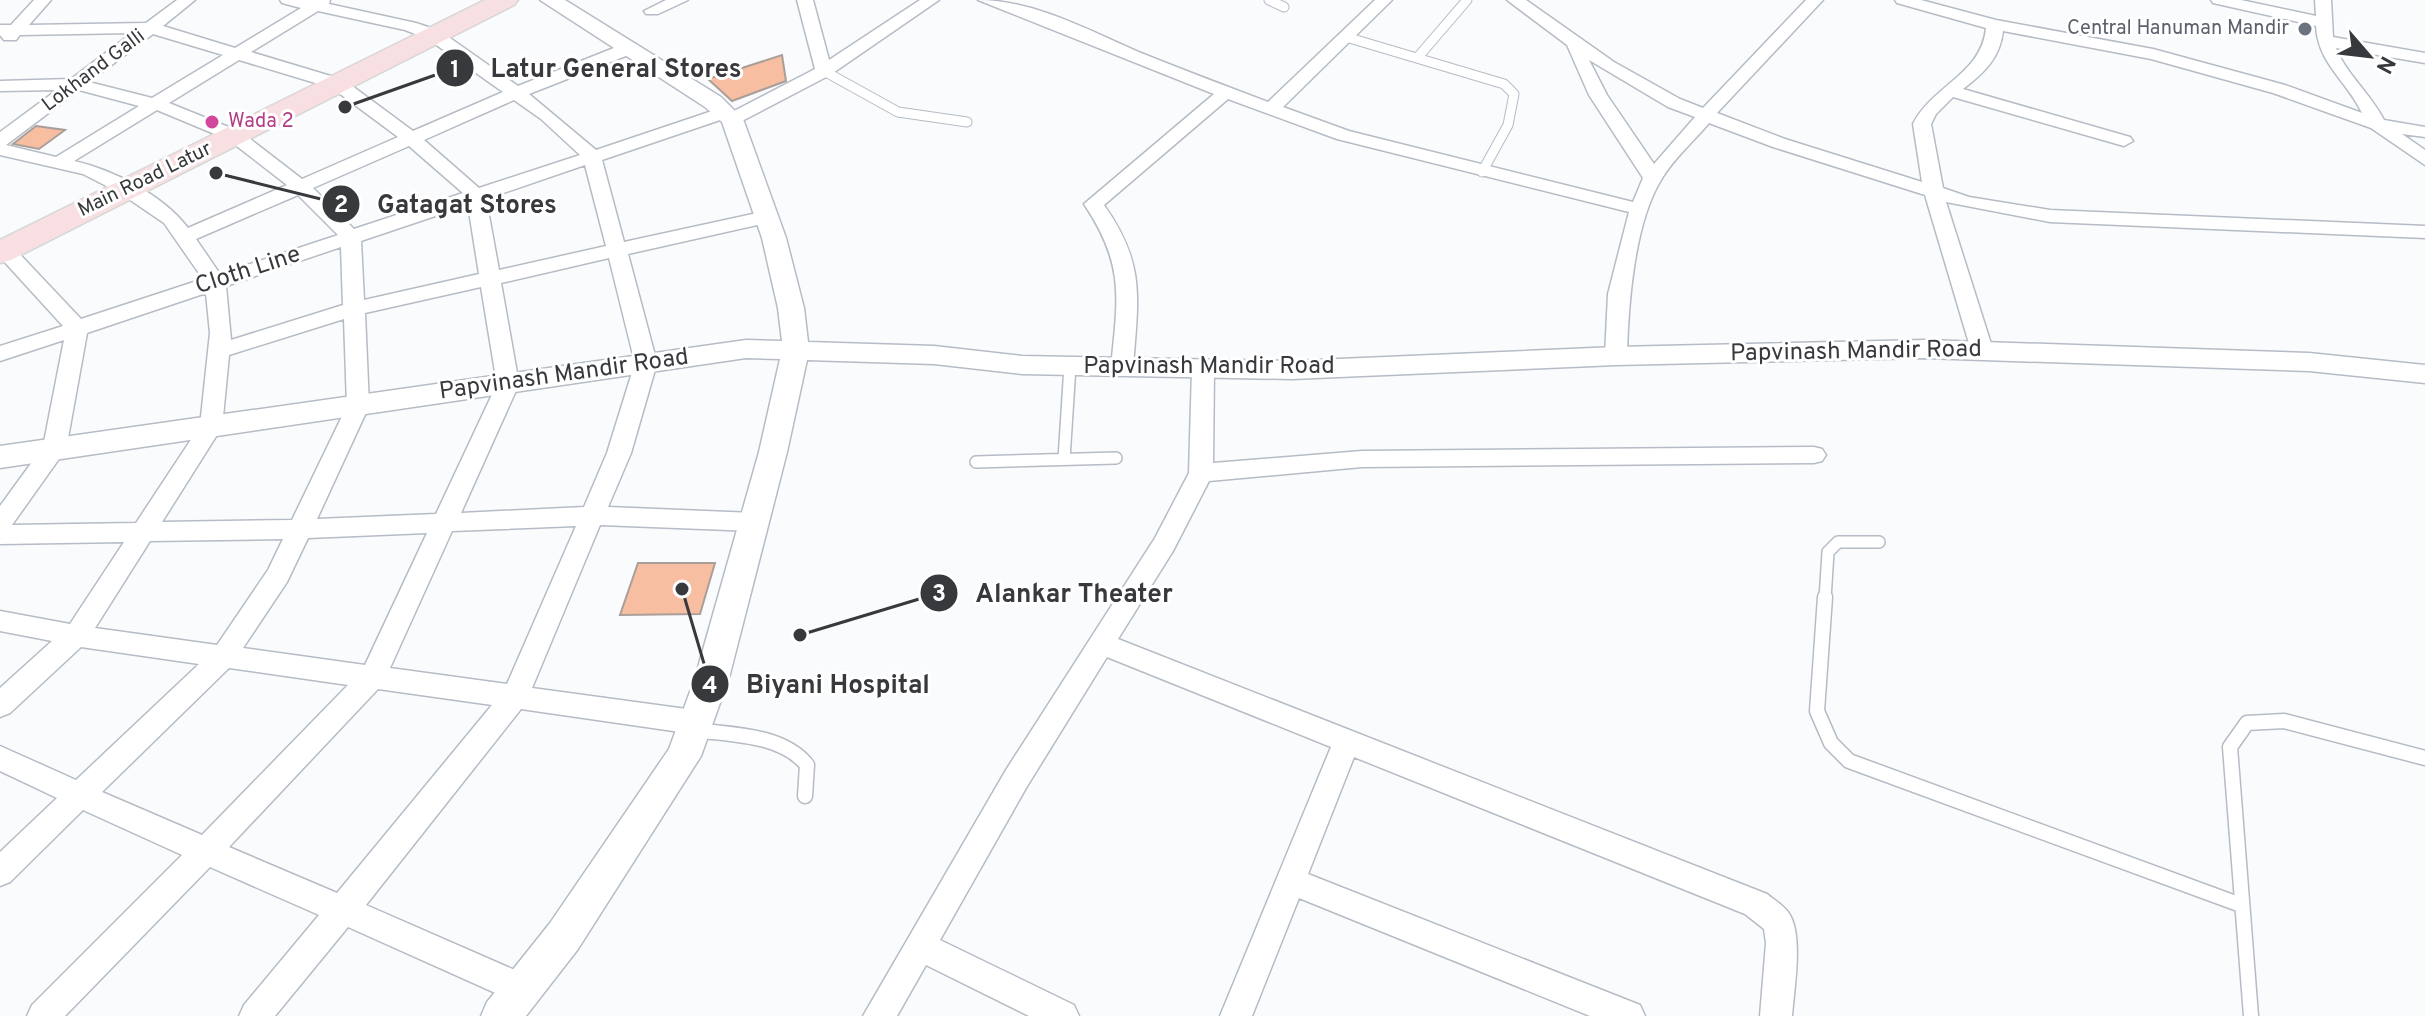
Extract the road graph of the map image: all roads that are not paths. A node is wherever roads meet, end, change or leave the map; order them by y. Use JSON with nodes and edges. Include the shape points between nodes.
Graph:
{"nodes":[{"id":1,"x":43,"y":0,"type":"edge"},
{"id":2,"x":187,"y":0,"type":"edge"},
{"id":3,"x":288,"y":0,"type":"edge"},
{"id":4,"x":505,"y":0,"type":"edge"},
{"id":5,"x":550,"y":0,"type":"edge"},
{"id":6,"x":680,"y":0,"type":"edge"},
{"id":7,"x":805,"y":0,"type":"edge"},
{"id":8,"x":931,"y":0,"type":"edge"},
{"id":9,"x":986,"y":0,"type":"edge"},
{"id":10,"x":1269,"y":0,"type":"edge"},
{"id":11,"x":1384,"y":0,"type":"edge"},
{"id":12,"x":1467,"y":0,"type":"edge"},
{"id":13,"x":1515,"y":0,"type":"edge"},
{"id":14,"x":1815,"y":0,"type":"edge"},
{"id":15,"x":1903,"y":0,"type":"edge"},
{"id":16,"x":2219,"y":0,"type":"edge"},
{"id":17,"x":2323,"y":0,"type":"edge"},
{"id":18,"x":320,"y":3,"type":"edge"},
{"id":19,"x":1284,"y":7,"type":"dead end"},
{"id":20,"x":652,"y":11,"type":"dead end"},
{"id":21,"x":1995,"y":25,"type":"junction"},
{"id":22,"x":151,"y":28,"type":"junction"},
{"id":23,"x":8,"y":30,"type":"edge"},
{"id":24,"x":2325,"y":32,"type":"junction"},
{"id":25,"x":434,"y":35,"type":"junction"},
{"id":26,"x":1346,"y":37,"type":"junction"},
{"id":27,"x":1575,"y":43,"type":"junction"},
{"id":28,"x":0,"y":45,"type":"edge"},
{"id":29,"x":630,"y":48,"type":"junction"},
{"id":30,"x":242,"y":53,"type":"junction"},
{"id":31,"x":1418,"y":57,"type":"junction"},
{"id":32,"x":2425,"y":58,"type":"edge"},
{"id":33,"x":824,"y":71,"type":"junction"},
{"id":34,"x":76,"y":84,"type":"junction"},
{"id":35,"x":338,"y":84,"type":"junction"},
{"id":36,"x":0,"y":86,"type":"edge"},
{"id":37,"x":1949,"y":90,"type":"junction"},
{"id":38,"x":516,"y":93,"type":"junction"},
{"id":39,"x":1225,"y":93,"type":"junction"},
{"id":40,"x":156,"y":105,"type":"junction"},
{"id":41,"x":1270,"y":110,"type":"junction"},
{"id":42,"x":1705,"y":115,"type":"junction"},
{"id":43,"x":728,"y":116,"type":"junction"},
{"id":44,"x":967,"y":122,"type":"dead end"},
{"id":45,"x":2377,"y":124,"type":"junction"},
{"id":46,"x":2425,"y":132,"type":"edge"},
{"id":47,"x":235,"y":136,"type":"junction"},
{"id":48,"x":411,"y":138,"type":"junction"},
{"id":49,"x":0,"y":141,"type":"edge"},
{"id":50,"x":2124,"y":141,"type":"dead end"},
{"id":51,"x":0,"y":149,"type":"edge"},
{"id":52,"x":592,"y":156,"type":"junction"},
{"id":53,"x":2425,"y":159,"type":"edge"},
{"id":54,"x":58,"y":163,"type":"junction"},
{"id":55,"x":1482,"y":172,"type":"junction"},
{"id":56,"x":1652,"y":178,"type":"junction"},
{"id":57,"x":302,"y":188,"type":"junction"},
{"id":58,"x":127,"y":189,"type":"junction"},
{"id":59,"x":1934,"y":194,"type":"junction"},
{"id":60,"x":476,"y":195,"type":"junction"},
{"id":61,"x":1639,"y":209,"type":"junction"},
{"id":62,"x":766,"y":217,"type":"junction"},
{"id":63,"x":2425,"y":232,"type":"edge"},
{"id":64,"x":184,"y":237,"type":"junction"},
{"id":65,"x":351,"y":237,"type":"junction"},
{"id":66,"x":618,"y":249,"type":"junction"},
{"id":67,"x":2,"y":251,"type":"edge"},
{"id":68,"x":490,"y":279,"type":"junction"},
{"id":69,"x":215,"y":281,"type":"junction"},
{"id":70,"x":354,"y":309,"type":"junction"},
{"id":71,"x":77,"y":328,"type":"junction"},
{"id":72,"x":796,"y":350,"type":"junction"},
{"id":73,"x":1982,"y":350,"type":"junction"},
{"id":74,"x":219,"y":351,"type":"junction"},
{"id":75,"x":0,"y":354,"type":"edge"},
{"id":76,"x":1616,"y":356,"type":"junction"},
{"id":77,"x":646,"y":363,"type":"junction"},
{"id":78,"x":1070,"y":366,"type":"junction"},
{"id":79,"x":1122,"y":367,"type":"junction"},
{"id":80,"x":1203,"y":369,"type":"junction"},
{"id":81,"x":2425,"y":374,"type":"edge"},
{"id":82,"x":508,"y":384,"type":"junction"},
{"id":83,"x":358,"y":406,"type":"junction"},
{"id":84,"x":211,"y":427,"type":"junction"},
{"id":85,"x":54,"y":449,"type":"junction"},
{"id":86,"x":1814,"y":455,"type":"dead end"},
{"id":87,"x":0,"y":457,"type":"edge"},
{"id":88,"x":1116,"y":458,"type":"dead end"},
{"id":89,"x":1064,"y":459,"type":"junction"},
{"id":90,"x":976,"y":462,"type":"dead end"},
{"id":91,"x":1201,"y":473,"type":"junction"},
{"id":92,"x":593,"y":516,"type":"junction"},
{"id":93,"x":444,"y":522,"type":"junction"},
{"id":94,"x":754,"y":522,"type":"junction"},
{"id":95,"x":0,"y":524,"type":"edge"},
{"id":96,"x":300,"y":529,"type":"junction"},
{"id":97,"x":143,"y":533,"type":"junction"},
{"id":98,"x":0,"y":535,"type":"edge"},
{"id":99,"x":1879,"y":542,"type":"dead end"},
{"id":100,"x":0,"y":621,"type":"edge"},
{"id":101,"x":77,"y":635,"type":"junction"},
{"id":102,"x":1101,"y":643,"type":"junction"},
{"id":103,"x":224,"y":656,"type":"junction"},
{"id":104,"x":374,"y":675,"type":"junction"},
{"id":105,"x":515,"y":696,"type":"junction"},
{"id":106,"x":0,"y":705,"type":"edge"},
{"id":107,"x":693,"y":726,"type":"junction"},
{"id":108,"x":1346,"y":743,"type":"junction"},
{"id":109,"x":0,"y":758,"type":"edge"},
{"id":110,"x":2425,"y":758,"type":"edge"},
{"id":111,"x":79,"y":796,"type":"junction"},
{"id":112,"x":805,"y":796,"type":"dead end"},
{"id":113,"x":206,"y":851,"type":"junction"},
{"id":114,"x":0,"y":872,"type":"edge"},
{"id":115,"x":1291,"y":881,"type":"junction"},
{"id":116,"x":2241,"y":905,"type":"junction"},
{"id":117,"x":344,"y":908,"type":"junction"},
{"id":118,"x":919,"y":946,"type":"junction"},
{"id":119,"x":522,"y":989,"type":"junction"},
{"id":120,"x":43,"y":1016,"type":"edge"},
{"id":121,"x":255,"y":1016,"type":"edge"},
{"id":122,"x":501,"y":1016,"type":"edge"},
{"id":123,"x":879,"y":1016,"type":"edge"},
{"id":124,"x":1063,"y":1016,"type":"edge"},
{"id":125,"x":1236,"y":1016,"type":"edge"},
{"id":126,"x":1629,"y":1016,"type":"edge"},
{"id":127,"x":1776,"y":1016,"type":"edge"},
{"id":128,"x":2251,"y":1016,"type":"edge"}],
"edges":[{"from":1,"to":23,"type":"street"},
{"from":2,"to":22,"type":"street","name":"Lokhand Galli"},
{"from":3,"to":18,"type":"street"},
{"from":4,"to":25,"type":"main road","name":"Main Road Latur"},
{"from":5,"to":29,"type":"street"},
{"from":6,"to":20,"type":"street"},
{"from":7,"to":33,"type":"street"},
{"from":8,"to":33,"type":"street","name":"Cloth Line"},
{"from":9,"to":39,"type":"street","via":[[1059,24]]},
{"from":10,"to":19,"type":"lane"},
{"from":11,"to":26,"type":"street"},
{"from":12,"to":31,"type":"lane"},
{"from":13,"to":27,"type":"street"},
{"from":14,"to":42,"type":"street"},
{"from":15,"to":21,"type":"street"},
{"from":16,"to":24,"type":"street"},
{"from":17,"to":24,"type":"street"},
{"from":18,"to":25,"type":"street"},
{"from":18,"to":30,"type":"street"},
{"from":21,"to":37,"type":"street","via":[[1986,59]]},
{"from":21,"to":45,"type":"street","via":[[2153,54],[2279,89]]},
{"from":22,"to":23,"type":"street"},
{"from":22,"to":30,"type":"street"},
{"from":22,"to":34,"type":"street","name":"Lokhand Galli"},
{"from":23,"to":28,"type":"street"},
{"from":24,"to":32,"type":"street"},
{"from":24,"to":45,"type":"street","via":[[2332,60]]},
{"from":25,"to":35,"type":"main road","name":"Main Road Latur"},
{"from":25,"to":38,"type":"street"},
{"from":26,"to":31,"type":"lane"},
{"from":26,"to":41,"type":"street"},
{"from":27,"to":42,"type":"street","via":[[1645,89]]},
{"from":27,"to":56,"type":"street","via":[[1587,75]]},
{"from":29,"to":38,"type":"street"},
{"from":29,"to":43,"type":"street"},
{"from":30,"to":35,"type":"street"},
{"from":30,"to":40,"type":"street"},
{"from":31,"to":55,"type":"lane","via":[[1493,79],[1514,94],[1509,123]]},
{"from":33,"to":43,"type":"street","name":"Cloth Line"},
{"from":33,"to":44,"type":"lane","via":[[898,112]]},
{"from":34,"to":36,"type":"street"},
{"from":34,"to":40,"type":"street"},
{"from":34,"to":49,"type":"street","name":"Lokhand Galli"},
{"from":35,"to":47,"type":"main road","name":"Main Road Latur"},
{"from":35,"to":48,"type":"street"},
{"from":37,"to":50,"type":"street"},
{"from":37,"to":59,"type":"street","via":[[1922,124]]},
{"from":38,"to":48,"type":"street"},
{"from":38,"to":52,"type":"street"},
{"from":39,"to":41,"type":"street"},
{"from":39,"to":79,"type":"street","via":[[1094,204],[1124,255],[1128,285]]},
{"from":40,"to":47,"type":"street"},
{"from":40,"to":54,"type":"street"},
{"from":41,"to":55,"type":"street"},
{"from":42,"to":56,"type":"street"},
{"from":42,"to":59,"type":"street"},
{"from":43,"to":52,"type":"street","name":"Cloth Line"},
{"from":43,"to":62,"type":"street"},
{"from":45,"to":46,"type":"street"},
{"from":45,"to":53,"type":"street"},
{"from":47,"to":57,"type":"street"},
{"from":47,"to":58,"type":"main road","name":"Main Road Latur"},
{"from":48,"to":57,"type":"street"},
{"from":48,"to":60,"type":"street"},
{"from":51,"to":54,"type":"street"},
{"from":52,"to":60,"type":"street","name":"Cloth Line"},
{"from":52,"to":66,"type":"street"},
{"from":54,"to":58,"type":"street","via":[[89,170]]},
{"from":55,"to":61,"type":"street"},
{"from":56,"to":61,"type":"street"},
{"from":57,"to":64,"type":"street"},
{"from":57,"to":65,"type":"street"},
{"from":58,"to":64,"type":"street","via":[[171,219]]},
{"from":58,"to":67,"type":"main road","name":"Main Road Latur"},
{"from":59,"to":63,"type":"street","via":[[2050,216]]},
{"from":59,"to":73,"type":"street"},
{"from":60,"to":65,"type":"street","name":"Cloth Line"},
{"from":60,"to":68,"type":"street"},
{"from":61,"to":76,"type":"street","via":[[1618,294]]},
{"from":62,"to":66,"type":"street"},
{"from":62,"to":72,"type":"street","via":[[791,308]]},
{"from":64,"to":69,"type":"street"},
{"from":65,"to":69,"type":"street","name":"Cloth Line"},
{"from":65,"to":70,"type":"street"},
{"from":66,"to":68,"type":"street"},
{"from":66,"to":77,"type":"street"},
{"from":67,"to":71,"type":"street"},
{"from":68,"to":70,"type":"street"},
{"from":68,"to":82,"type":"street"},
{"from":69,"to":71,"type":"street","name":"Cloth Line"},
{"from":69,"to":74,"type":"street"},
{"from":70,"to":74,"type":"street"},
{"from":70,"to":83,"type":"street"},
{"from":71,"to":75,"type":"street","name":"Cloth Line"},
{"from":71,"to":85,"type":"street"},
{"from":72,"to":77,"type":"street","name":"Papvinash Mandir Road","via":[[746,349]]},
{"from":72,"to":78,"type":"street","name":"Papvinash Mandir Road"},
{"from":72,"to":94,"type":"street"},
{"from":73,"to":76,"type":"street","name":"Papvinash Mandir Road"},
{"from":73,"to":81,"type":"street","name":"Papvinash Mandir Road","via":[[2309,362]]},
{"from":74,"to":84,"type":"street"},
{"from":76,"to":80,"type":"street","name":"Papvinash Mandir Road"},
{"from":77,"to":82,"type":"street","name":"Papvinash Mandir Road"},
{"from":77,"to":92,"type":"street"},
{"from":78,"to":79,"type":"street","name":"Papvinash Mandir Road"},
{"from":78,"to":89,"type":"lane"},
{"from":79,"to":80,"type":"street","name":"Papvinash Mandir Road"},
{"from":80,"to":91,"type":"street"},
{"from":82,"to":83,"type":"street","name":"Papvinash Mandir Road"},
{"from":82,"to":93,"type":"street"},
{"from":83,"to":84,"type":"street","name":"Papvinash Mandir Road"},
{"from":83,"to":96,"type":"street"},
{"from":84,"to":85,"type":"street","name":"Papvinash Mandir Road"},
{"from":84,"to":97,"type":"street"},
{"from":85,"to":87,"type":"street","name":"Papvinash Mandir Road"},
{"from":85,"to":95,"type":"street"},
{"from":86,"to":91,"type":"street","via":[[1362,459]]},
{"from":88,"to":89,"type":"lane"},
{"from":89,"to":90,"type":"lane"},
{"from":91,"to":102,"type":"street","via":[[1164,544]]},
{"from":92,"to":93,"type":"street"},
{"from":92,"to":94,"type":"street"},
{"from":92,"to":105,"type":"street"},
{"from":93,"to":96,"type":"street"},
{"from":93,"to":104,"type":"street"},
{"from":94,"to":107,"type":"street","via":[[712,678]]},
{"from":96,"to":97,"type":"street"},
{"from":96,"to":103,"type":"street","via":[[278,575]]},
{"from":97,"to":98,"type":"street"},
{"from":97,"to":101,"type":"street"},
{"from":99,"to":116,"type":"lane","via":[[1838,542],[1828,552],[1817,711],[1823,733],[1841,756]]},
{"from":100,"to":101,"type":"street"},
{"from":101,"to":103,"type":"street"},
{"from":101,"to":106,"type":"street"},
{"from":102,"to":108,"type":"street"},
{"from":102,"to":118,"type":"street"},
{"from":103,"to":104,"type":"street"},
{"from":103,"to":111,"type":"street"},
{"from":104,"to":105,"type":"street"},
{"from":104,"to":113,"type":"street"},
{"from":105,"to":107,"type":"street"},
{"from":105,"to":117,"type":"street"},
{"from":107,"to":112,"type":"lane","via":[[797,752],[810,774]]},
{"from":107,"to":119,"type":"street","via":[[684,756],[564,936]]},
{"from":108,"to":115,"type":"street"},
{"from":108,"to":127,"type":"street","via":[[1756,904],[1778,922]]},
{"from":109,"to":111,"type":"street"},
{"from":110,"to":116,"type":"lane","via":[[2284,721],[2247,723],[2230,747]]},
{"from":111,"to":113,"type":"street"},
{"from":111,"to":114,"type":"street"},
{"from":113,"to":117,"type":"street"},
{"from":113,"to":120,"type":"street"},
{"from":115,"to":125,"type":"street"},
{"from":115,"to":126,"type":"street"},
{"from":116,"to":128,"type":"lane"},
{"from":117,"to":119,"type":"street"},
{"from":117,"to":121,"type":"street"},
{"from":118,"to":123,"type":"street"},
{"from":118,"to":124,"type":"street"},
{"from":119,"to":122,"type":"street"}]}
